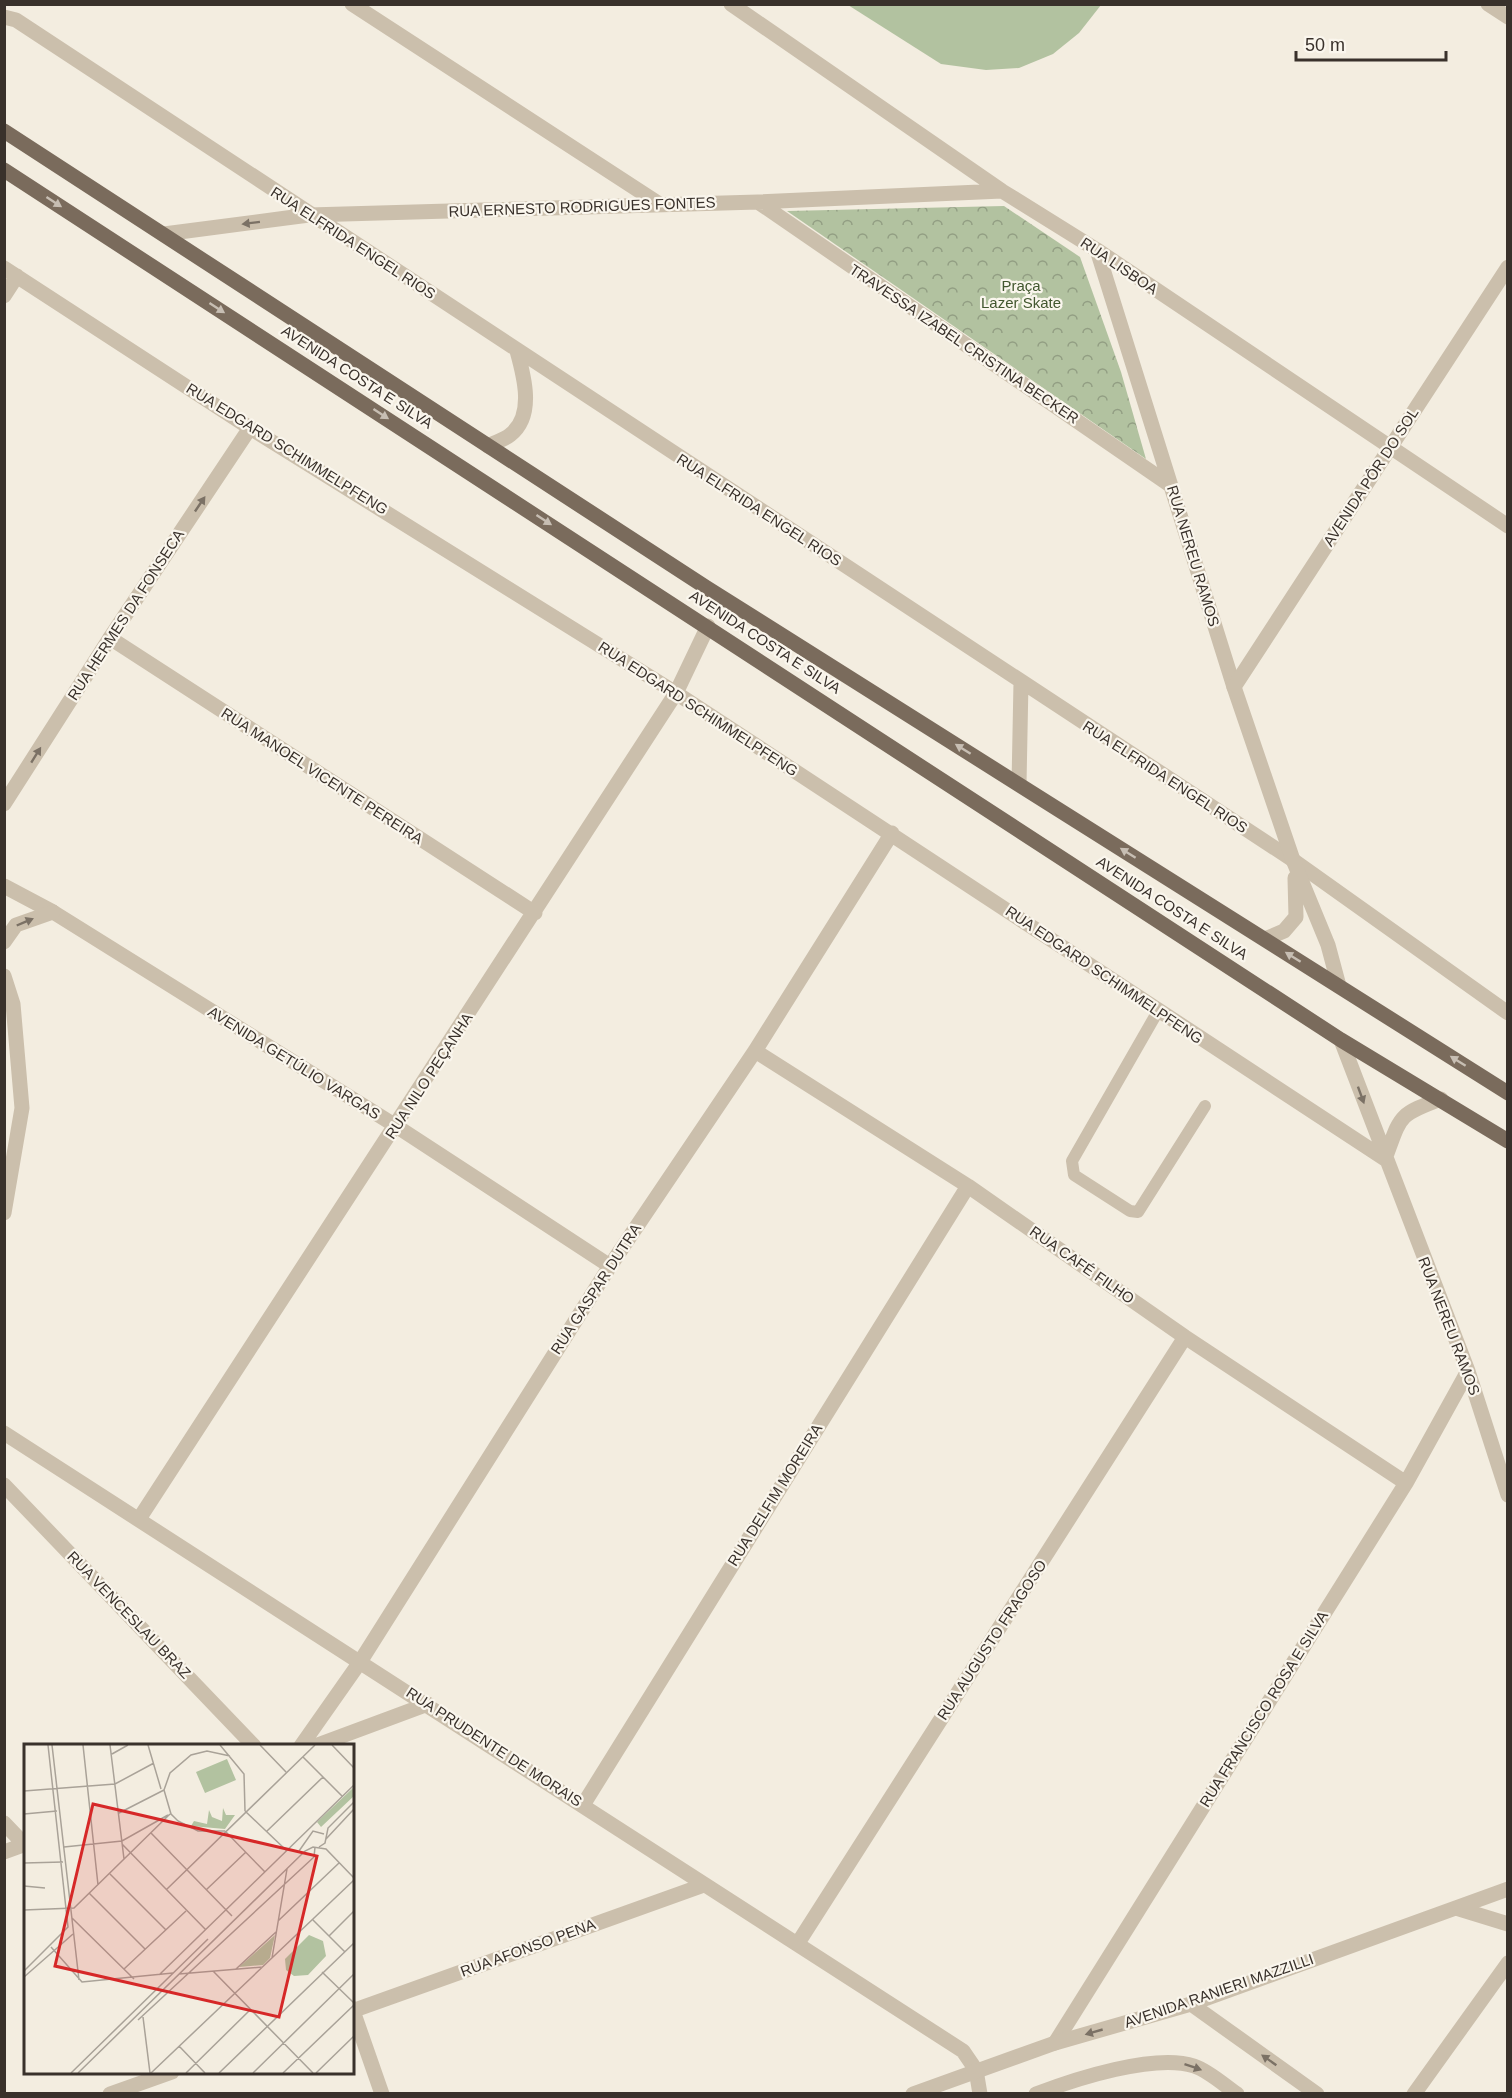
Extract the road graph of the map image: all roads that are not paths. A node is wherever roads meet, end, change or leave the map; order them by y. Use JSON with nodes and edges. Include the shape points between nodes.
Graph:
{"nodes":[{"id":1,"x":351,"y":4,"type":"edge"},
{"id":2,"x":731,"y":4,"type":"edge"},
{"id":3,"x":1488,"y":4,"type":"edge"},
{"id":4,"x":4,"y":17,"type":"edge"},
{"id":5,"x":1508,"y":17,"type":"edge"},
{"id":6,"x":4,"y":130,"type":"edge"},
{"id":7,"x":4,"y":170,"type":"edge"},
{"id":8,"x":1002,"y":191,"type":"junction"},
{"id":9,"x":758,"y":202,"type":"junction"},
{"id":10,"x":661,"y":205,"type":"junction"},
{"id":11,"x":309,"y":215,"type":"junction"},
{"id":12,"x":164,"y":234,"type":"junction"},
{"id":13,"x":1097,"y":250,"type":"junction"},
{"id":14,"x":11,"y":272,"type":"edge"},
{"id":15,"x":1506,"y":272,"type":"edge"},
{"id":16,"x":4,"y":296,"type":"edge"},
{"id":17,"x":517,"y":351,"type":"junction"},
{"id":18,"x":250,"y":428,"type":"junction"},
{"id":19,"x":489,"y":446,"type":"junction"},
{"id":20,"x":1389,"y":449,"type":"junction"},
{"id":21,"x":1170,"y":485,"type":"junction"},
{"id":22,"x":1508,"y":526,"type":"edge"},
{"id":23,"x":708,"y":626,"type":"junction"},
{"id":24,"x":110,"y":638,"type":"junction"},
{"id":25,"x":1021,"y":682,"type":"junction"},
{"id":26,"x":1234,"y":687,"type":"junction"},
{"id":27,"x":676,"y":693,"type":"junction"},
{"id":28,"x":1018,"y":784,"type":"junction"},
{"id":29,"x":4,"y":804,"type":"edge"},
{"id":30,"x":892,"y":833,"type":"junction"},
{"id":31,"x":1293,"y":860,"type":"junction"},
{"id":32,"x":4,"y":886,"type":"edge"},
{"id":33,"x":53,"y":912,"type":"junction"},
{"id":34,"x":535,"y":913,"type":"junction"},
{"id":35,"x":1265,"y":939,"type":"junction"},
{"id":36,"x":4,"y":942,"type":"edge"},
{"id":37,"x":4,"y":976,"type":"edge"},
{"id":38,"x":1339,"y":986,"type":"junction"},
{"id":39,"x":1158,"y":1011,"type":"junction"},
{"id":40,"x":1508,"y":1013,"type":"edge"},
{"id":41,"x":1341,"y":1040,"type":"junction"},
{"id":42,"x":755,"y":1051,"type":"junction"},
{"id":43,"x":1508,"y":1093,"type":"edge"},
{"id":44,"x":1441,"y":1099,"type":"junction"},
{"id":45,"x":1205,"y":1106,"type":"dead end"},
{"id":46,"x":396,"y":1126,"type":"junction"},
{"id":47,"x":1508,"y":1141,"type":"edge"},
{"id":48,"x":1385,"y":1159,"type":"junction"},
{"id":49,"x":968,"y":1186,"type":"junction"},
{"id":50,"x":4,"y":1213,"type":"edge"},
{"id":51,"x":610,"y":1266,"type":"junction"},
{"id":52,"x":1185,"y":1337,"type":"junction"},
{"id":53,"x":1468,"y":1371,"type":"junction"},
{"id":54,"x":4,"y":1433,"type":"edge"},
{"id":55,"x":1406,"y":1483,"type":"junction"},
{"id":56,"x":4,"y":1485,"type":"edge"},
{"id":57,"x":1508,"y":1496,"type":"edge"},
{"id":58,"x":140,"y":1519,"type":"junction"},
{"id":59,"x":360,"y":1662,"type":"junction"},
{"id":60,"x":428,"y":1704,"type":"junction"},
{"id":61,"x":252,"y":1744,"type":"edge"},
{"id":62,"x":303,"y":1744,"type":"edge"},
{"id":63,"x":320,"y":1744,"type":"edge"},
{"id":64,"x":583,"y":1805,"type":"junction"},
{"id":65,"x":4,"y":1823,"type":"edge"},
{"id":66,"x":24,"y":1843,"type":"edge"},
{"id":67,"x":24,"y":1844,"type":"edge"},
{"id":68,"x":4,"y":1852,"type":"edge"},
{"id":69,"x":704,"y":1885,"type":"junction"},
{"id":70,"x":1508,"y":1889,"type":"edge"},
{"id":71,"x":1456,"y":1908,"type":"junction"},
{"id":72,"x":1508,"y":1924,"type":"edge"},
{"id":73,"x":798,"y":1943,"type":"junction"},
{"id":74,"x":1508,"y":1963,"type":"edge"},
{"id":75,"x":1191,"y":2004,"type":"junction"},
{"id":76,"x":354,"y":2010,"type":"edge"},
{"id":77,"x":354,"y":2013,"type":"edge"},
{"id":78,"x":1055,"y":2043,"type":"junction"},
{"id":79,"x":976,"y":2070,"type":"junction"},
{"id":80,"x":169,"y":2074,"type":"edge"},
{"id":81,"x":110,"y":2094,"type":"edge"},
{"id":82,"x":382,"y":2094,"type":"edge"},
{"id":83,"x":913,"y":2094,"type":"edge"},
{"id":84,"x":980,"y":2094,"type":"edge"},
{"id":85,"x":1036,"y":2094,"type":"edge"},
{"id":86,"x":1237,"y":2094,"type":"edge"},
{"id":87,"x":1317,"y":2094,"type":"edge"},
{"id":88,"x":1414,"y":2094,"type":"edge"}],
"edges":[{"from":1,"to":10,"type":"street"},
{"from":2,"to":8,"type":"street","name":"RUA LISBOA"},
{"from":3,"to":5,"type":"street"},
{"from":4,"to":11,"type":"street","name":"RUA ELFRIDA ENGEL RIOS","via":[[16,20]]},
{"from":6,"to":12,"type":"main road","name":"AVENIDA COSTA E SILVA"},
{"from":7,"to":23,"type":"main road","name":"AVENIDA COSTA E SILVA","one_way":true},
{"from":8,"to":9,"type":"street","name":"RUA ERNESTO RODRIGUES FONTES"},
{"from":8,"to":13,"type":"street","name":"RUA LISBOA"},
{"from":9,"to":10,"type":"street","name":"RUA ERNESTO RODRIGUES FONTES"},
{"from":9,"to":21,"type":"street","name":"TRAVESSA IZABEL CRISTINA BECKER"},
{"from":10,"to":11,"type":"street","name":"RUA ERNESTO RODRIGUES FONTES"},
{"from":11,"to":12,"type":"street","name":"RUA ERNESTO RODRIGUES FONTES","one_way":true},
{"from":11,"to":17,"type":"street","name":"RUA ELFRIDA ENGEL RIOS"},
{"from":12,"to":19,"type":"main road","name":"AVENIDA COSTA E SILVA"},
{"from":13,"to":20,"type":"street","name":"RUA LISBOA"},
{"from":13,"to":21,"type":"street","name":"RUA NEREU RAMOS"},
{"from":14,"to":16,"type":"street"},
{"from":14,"to":18,"type":"street","name":"RUA EDGARD SCHIMMELPFENG"},
{"from":15,"to":20,"type":"street","name":"AVENIDA PÔR DO SOL"},
{"from":17,"to":19,"type":"street","via":[[526,382],[523,415],[511,435]]},
{"from":17,"to":25,"type":"street","name":"RUA ELFRIDA ENGEL RIOS"},
{"from":24,"to":18,"type":"street","name":"RUA HERMES DA FONSECA","one_way":true},
{"from":18,"to":27,"type":"street","name":"RUA EDGARD SCHIMMELPFENG"},
{"from":28,"to":19,"type":"main road","name":"AVENIDA COSTA E SILVA","one_way":true},
{"from":20,"to":22,"type":"street","name":"RUA LISBOA"},
{"from":20,"to":26,"type":"street","name":"AVENIDA PÔR DO SOL"},
{"from":21,"to":26,"type":"street","name":"RUA NEREU RAMOS"},
{"from":23,"to":27,"type":"street","name":"RUA NILO PEÇANHA"},
{"from":23,"to":41,"type":"main road","name":"AVENIDA COSTA E SILVA"},
{"from":29,"to":24,"type":"street","name":"RUA HERMES DA FONSECA","one_way":true},
{"from":24,"to":34,"type":"street","name":"RUA MANOEL VICENTE PEREIRA"},
{"from":25,"to":28,"type":"street"},
{"from":25,"to":31,"type":"street","name":"RUA ELFRIDA ENGEL RIOS"},
{"from":26,"to":31,"type":"street","name":"RUA NEREU RAMOS"},
{"from":27,"to":30,"type":"street","name":"RUA EDGARD SCHIMMELPFENG"},
{"from":27,"to":34,"type":"street","name":"RUA NILO PEÇANHA"},
{"from":35,"to":28,"type":"main road","name":"AVENIDA COSTA E SILVA","one_way":true},
{"from":30,"to":39,"type":"street","name":"RUA EDGARD SCHIMMELPFENG"},
{"from":30,"to":42,"type":"street","name":"RUA GASPAR DUTRA"},
{"from":31,"to":35,"type":"street","via":[[1296,916],[1284,931]]},
{"from":31,"to":38,"type":"street","via":[[1328,945]]},
{"from":31,"to":40,"type":"street","name":"RUA ELFRIDA ENGEL RIOS"},
{"from":32,"to":33,"type":"street","name":"AVENIDA GETÚLIO VARGAS"},
{"from":36,"to":33,"type":"street","one_way":true,"via":[[16,925]]},
{"from":33,"to":46,"type":"street","name":"AVENIDA GETÚLIO VARGAS"},
{"from":34,"to":46,"type":"street","name":"RUA NILO PEÇANHA"},
{"from":38,"to":35,"type":"main road","name":"AVENIDA COSTA E SILVA","one_way":true},
{"from":37,"to":50,"type":"street","via":[[13,1004],[22,1108]]},
{"from":43,"to":38,"type":"main road","name":"AVENIDA COSTA E SILVA","one_way":true},
{"from":39,"to":45,"type":"lane","via":[[1072,1161],[1074,1175],[1130,1211],[1138,1212]]},
{"from":39,"to":48,"type":"street","name":"RUA EDGARD SCHIMMELPFENG"},
{"from":41,"to":44,"type":"main road","name":"AVENIDA COSTA E SILVA"},
{"from":41,"to":48,"type":"street","name":"RUA NEREU RAMOS","one_way":true},
{"from":42,"to":49,"type":"street","name":"RUA CAFÉ FILHO"},
{"from":42,"to":51,"type":"street","name":"RUA GASPAR DUTRA"},
{"from":44,"to":47,"type":"main road","name":"AVENIDA COSTA E SILVA"},
{"from":44,"to":48,"type":"street","via":[[1409,1110],[1398,1123]]},
{"from":46,"to":51,"type":"street","name":"AVENIDA GETÚLIO VARGAS"},
{"from":46,"to":58,"type":"street","name":"RUA NILO PEÇANHA"},
{"from":48,"to":53,"type":"street","name":"RUA NEREU RAMOS"},
{"from":49,"to":52,"type":"street","name":"RUA CAFÉ FILHO"},
{"from":49,"to":64,"type":"street","name":"RUA DELFIM MOREIRA"},
{"from":51,"to":59,"type":"street","name":"RUA GASPAR DUTRA"},
{"from":52,"to":55,"type":"street","name":"RUA CAFÉ FILHO"},
{"from":52,"to":73,"type":"street","name":"RUA AUGUSTO FRAGOSO"},
{"from":53,"to":55,"type":"street","name":"RUA FRANCISCO ROSA E SILVA"},
{"from":53,"to":57,"type":"street","name":"RUA NEREU RAMOS"},
{"from":54,"to":58,"type":"street","name":"RUA PRUDENTE DE MORAIS"},
{"from":55,"to":78,"type":"street","name":"RUA FRANCISCO ROSA E SILVA"},
{"from":56,"to":61,"type":"street","name":"RUA VENCESLAU BRAZ"},
{"from":58,"to":59,"type":"street","name":"RUA PRUDENTE DE MORAIS"},
{"from":59,"to":60,"type":"street","name":"RUA PRUDENTE DE MORAIS"},
{"from":59,"to":62,"type":"street","name":"RUA GASPAR DUTRA"},
{"from":60,"to":63,"type":"street"},
{"from":60,"to":64,"type":"street","name":"RUA PRUDENTE DE MORAIS"},
{"from":64,"to":69,"type":"street","name":"RUA PRUDENTE DE MORAIS"},
{"from":65,"to":66,"type":"street"},
{"from":67,"to":68,"type":"street"},
{"from":69,"to":73,"type":"street","name":"RUA PRUDENTE DE MORAIS"},
{"from":69,"to":76,"type":"street","name":"RUA AFONSO PENA"},
{"from":70,"to":71,"type":"street","name":"AVENIDA RANIERI MAZZILLI"},
{"from":71,"to":72,"type":"street"},
{"from":71,"to":75,"type":"street","name":"AVENIDA RANIERI MAZZILLI"},
{"from":73,"to":79,"type":"street","name":"RUA PRUDENTE DE MORAIS","via":[[963,2051]]},
{"from":74,"to":88,"type":"street"},
{"from":75,"to":78,"type":"street","name":"AVENIDA RANIERI MAZZILLI","one_way":true},
{"from":87,"to":75,"type":"street","one_way":true},
{"from":77,"to":82,"type":"street"},
{"from":78,"to":79,"type":"street","name":"AVENIDA RANIERI MAZZILLI"},
{"from":79,"to":83,"type":"street","name":"AVENIDA RANIERI MAZZILLI"},
{"from":79,"to":84,"type":"street"},
{"from":80,"to":81,"type":"street"},
{"from":85,"to":86,"type":"street","one_way":true,"via":[[1142,2064],[1167,2061],[1196,2066]]}]}
